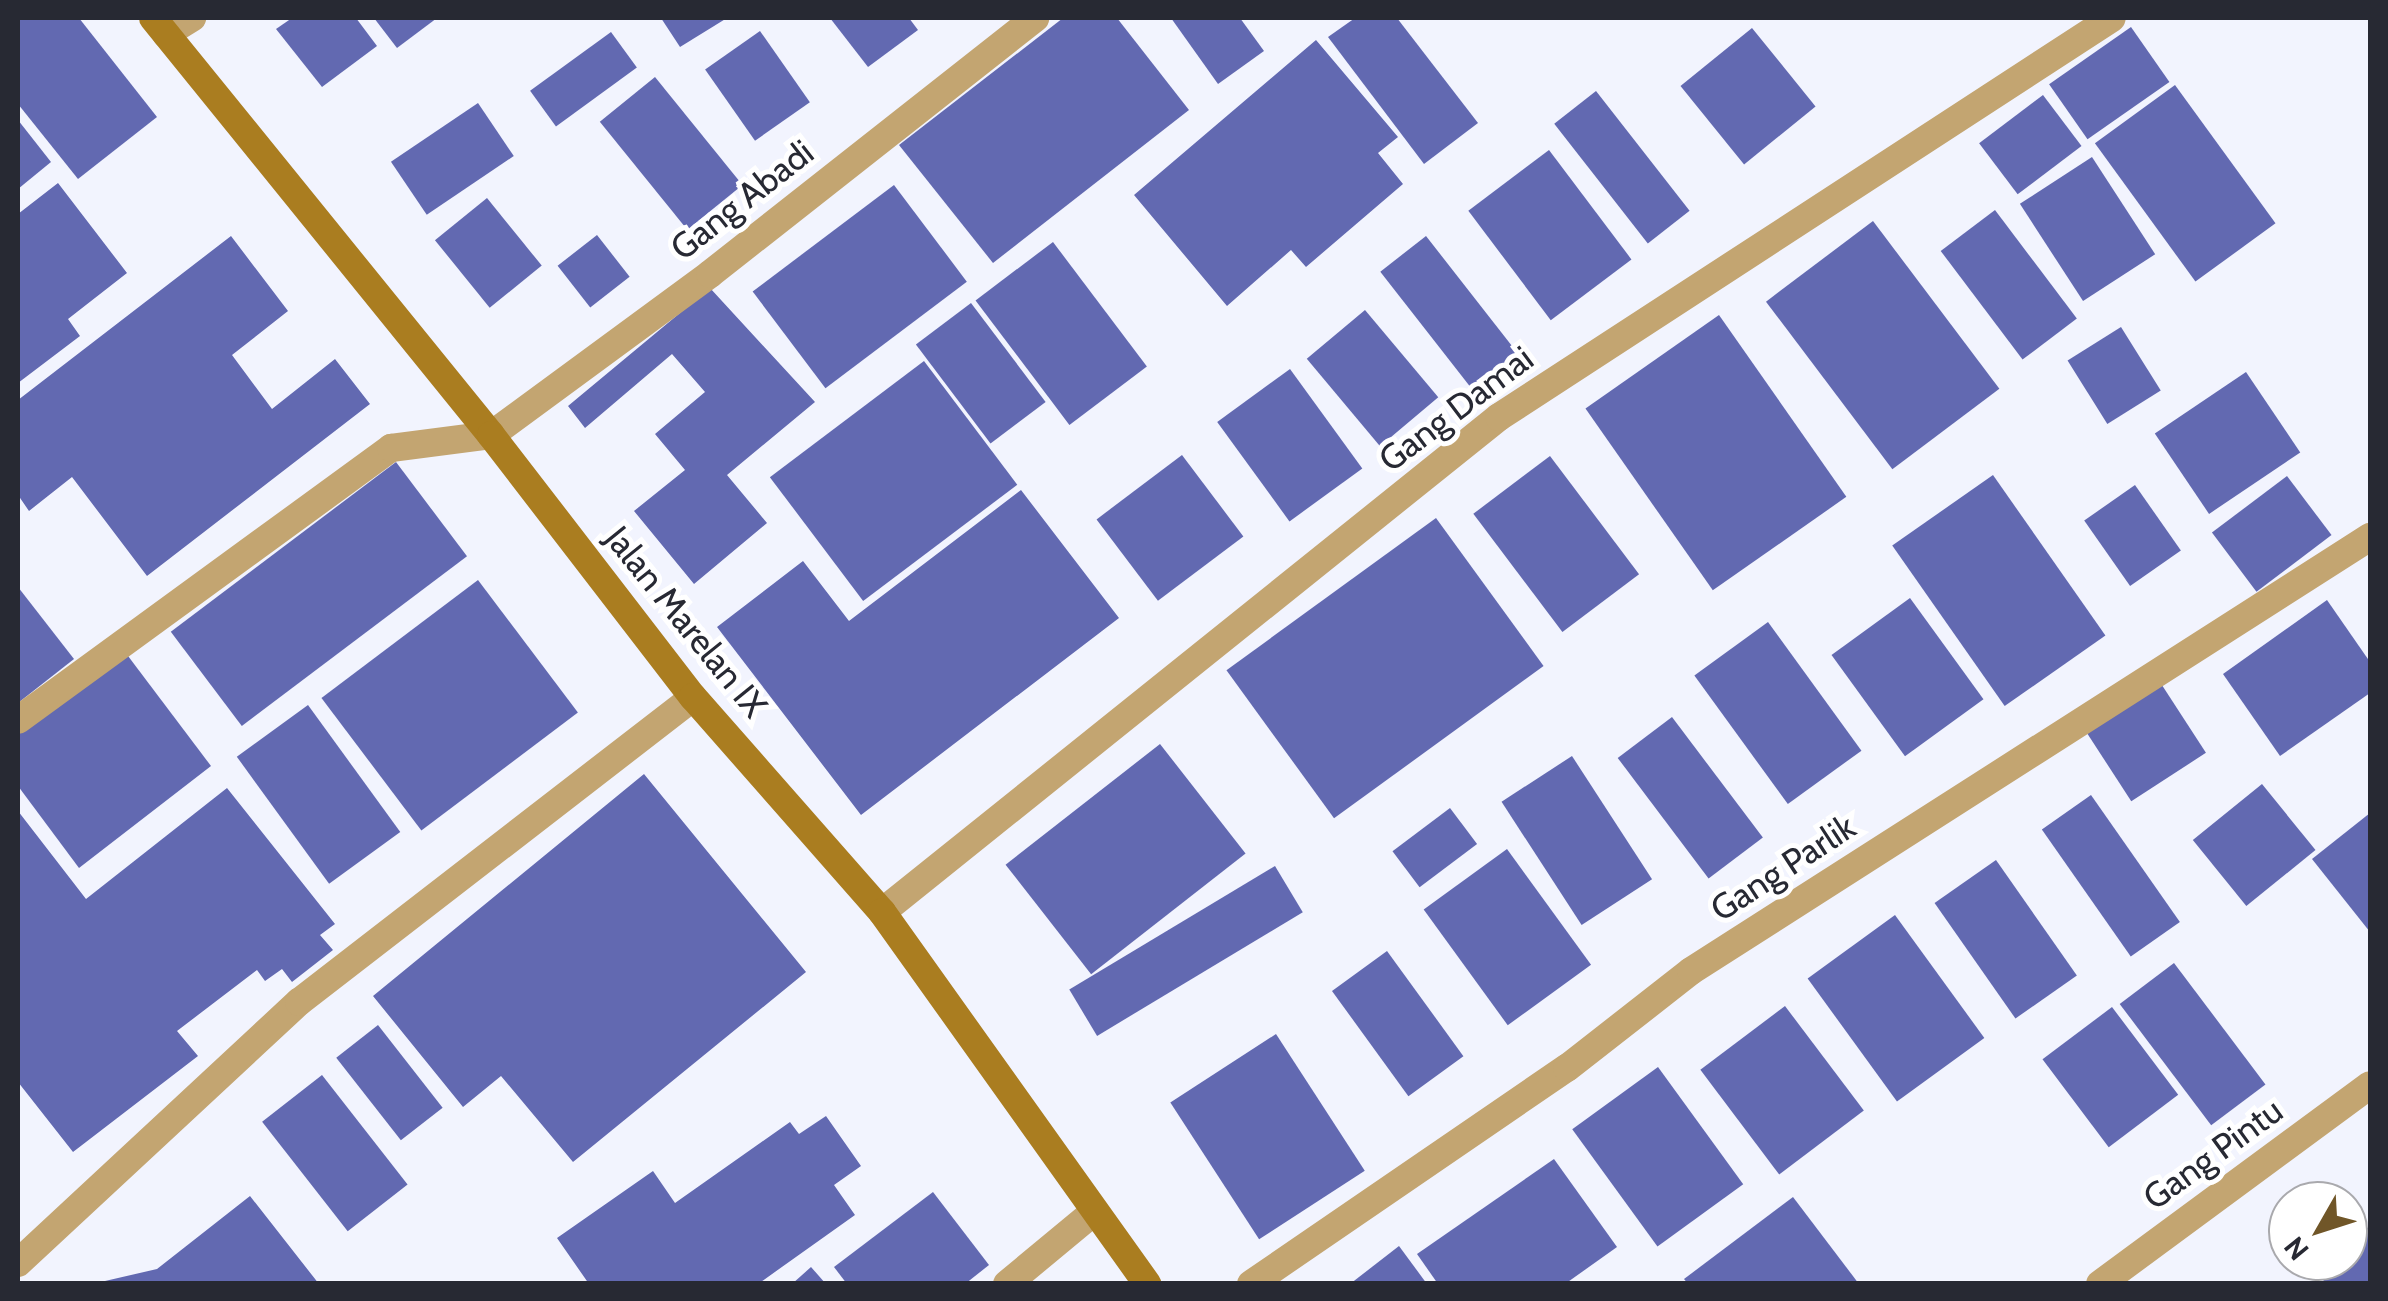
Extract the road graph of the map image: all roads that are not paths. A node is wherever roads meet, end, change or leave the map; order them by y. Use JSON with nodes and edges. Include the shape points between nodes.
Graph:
{"nodes":[{"id":1,"x":192,"y":18,"type":"edge"},
{"id":2,"x":1034,"y":18,"type":"edge"},
{"id":3,"x":2112,"y":18,"type":"edge"},
{"id":4,"x":160,"y":26,"type":"edge"},
{"id":5,"x":492,"y":435,"type":"junction"},
{"id":6,"x":2370,"y":536,"type":"edge"},
{"id":7,"x":693,"y":697,"type":"junction"},
{"id":8,"x":18,"y":720,"type":"edge"},
{"id":9,"x":882,"y":912,"type":"junction"},
{"id":10,"x":2370,"y":1085,"type":"edge"},
{"id":11,"x":1095,"y":1211,"type":"junction"},
{"id":12,"x":18,"y":1263,"type":"edge"},
{"id":13,"x":1008,"y":1284,"type":"edge"},
{"id":14,"x":1147,"y":1284,"type":"edge"},
{"id":15,"x":1251,"y":1284,"type":"edge"},
{"id":16,"x":2100,"y":1284,"type":"edge"}],
"edges":[{"from":1,"to":4,"type":"street"},
{"from":2,"to":5,"type":"street","name":"Gang Abadi","via":[[710,274]]},
{"from":3,"to":9,"type":"street","name":"Gang Damai","via":[[1500,417]]},
{"from":4,"to":5,"type":"main road","name":"Jalan Marelan IX"},
{"from":5,"to":7,"type":"main road","name":"Jalan Marelan IX"},
{"from":5,"to":8,"type":"street","via":[[391,448]]},
{"from":6,"to":15,"type":"street","name":"Gang Parlik","via":[[1691,971],[1568,1068]]},
{"from":7,"to":9,"type":"main road","name":"Jalan Marelan IX"},
{"from":7,"to":12,"type":"street","via":[[300,1002]]},
{"from":9,"to":11,"type":"main road","name":"Jalan Marelan IX"},
{"from":10,"to":16,"type":"street","name":"Gang Pintu"},
{"from":11,"to":13,"type":"street"},
{"from":11,"to":14,"type":"main road","name":"Jalan Marelan IX"}]}
